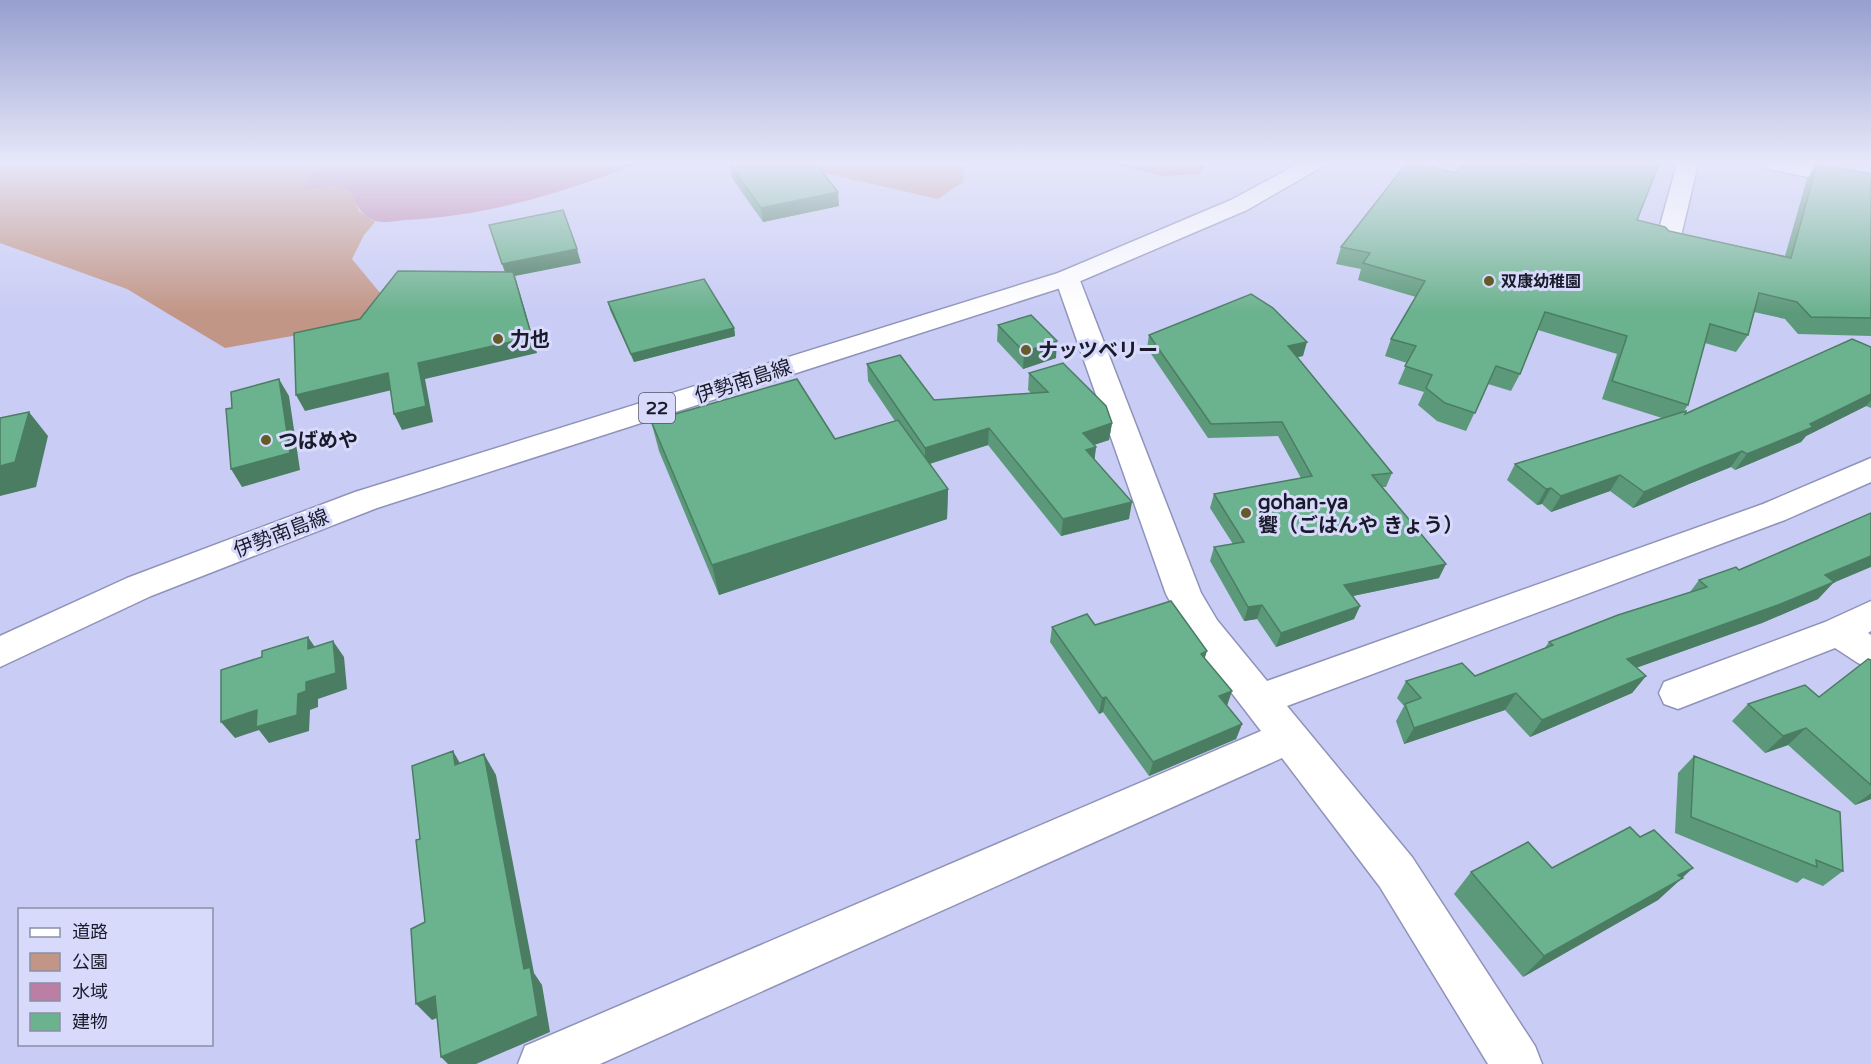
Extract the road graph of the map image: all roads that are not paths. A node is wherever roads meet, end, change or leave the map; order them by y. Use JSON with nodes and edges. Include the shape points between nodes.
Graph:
{"nodes":[{"id":1,"x":1219,"y":214,"type":"edge"},
{"id":2,"x":1675,"y":214,"type":"edge"},
{"id":3,"x":1730,"y":255,"type":"edge"},
{"id":4,"x":1067,"y":278,"type":"junction"},
{"id":5,"x":1871,"y":468,"type":"edge"},
{"id":6,"x":1871,"y":615,"type":"edge"},
{"id":7,"x":1838,"y":632,"type":"junction"},
{"id":8,"x":0,"y":652,"type":"edge"},
{"id":9,"x":1871,"y":653,"type":"edge"},
{"id":10,"x":1678,"y":693,"type":"dead end"},
{"id":11,"x":1260,"y":700,"type":"junction"},
{"id":12,"x":1290,"y":736,"type":"junction"},
{"id":13,"x":543,"y":1064,"type":"edge"},
{"id":14,"x":1517,"y":1064,"type":"edge"}],
"edges":[{"from":1,"to":4,"type":"street","name":"伊勢南島線","number":"22"},
{"from":2,"to":3,"type":"street","via":[[1668,240]]},
{"from":4,"to":8,"type":"street","name":"伊勢南島線","number":"22","via":[[366,500],[139,587]]},
{"from":4,"to":11,"type":"street","via":[[1184,594],[1204,630]]},
{"from":5,"to":11,"type":"street","via":[[1774,512]]},
{"from":6,"to":7,"type":"street"},
{"from":7,"to":9,"type":"street"},
{"from":7,"to":10,"type":"street"},
{"from":11,"to":12,"type":"street"},
{"from":12,"to":13,"type":"street"},
{"from":12,"to":14,"type":"street","via":[[1396,872]]}]}
